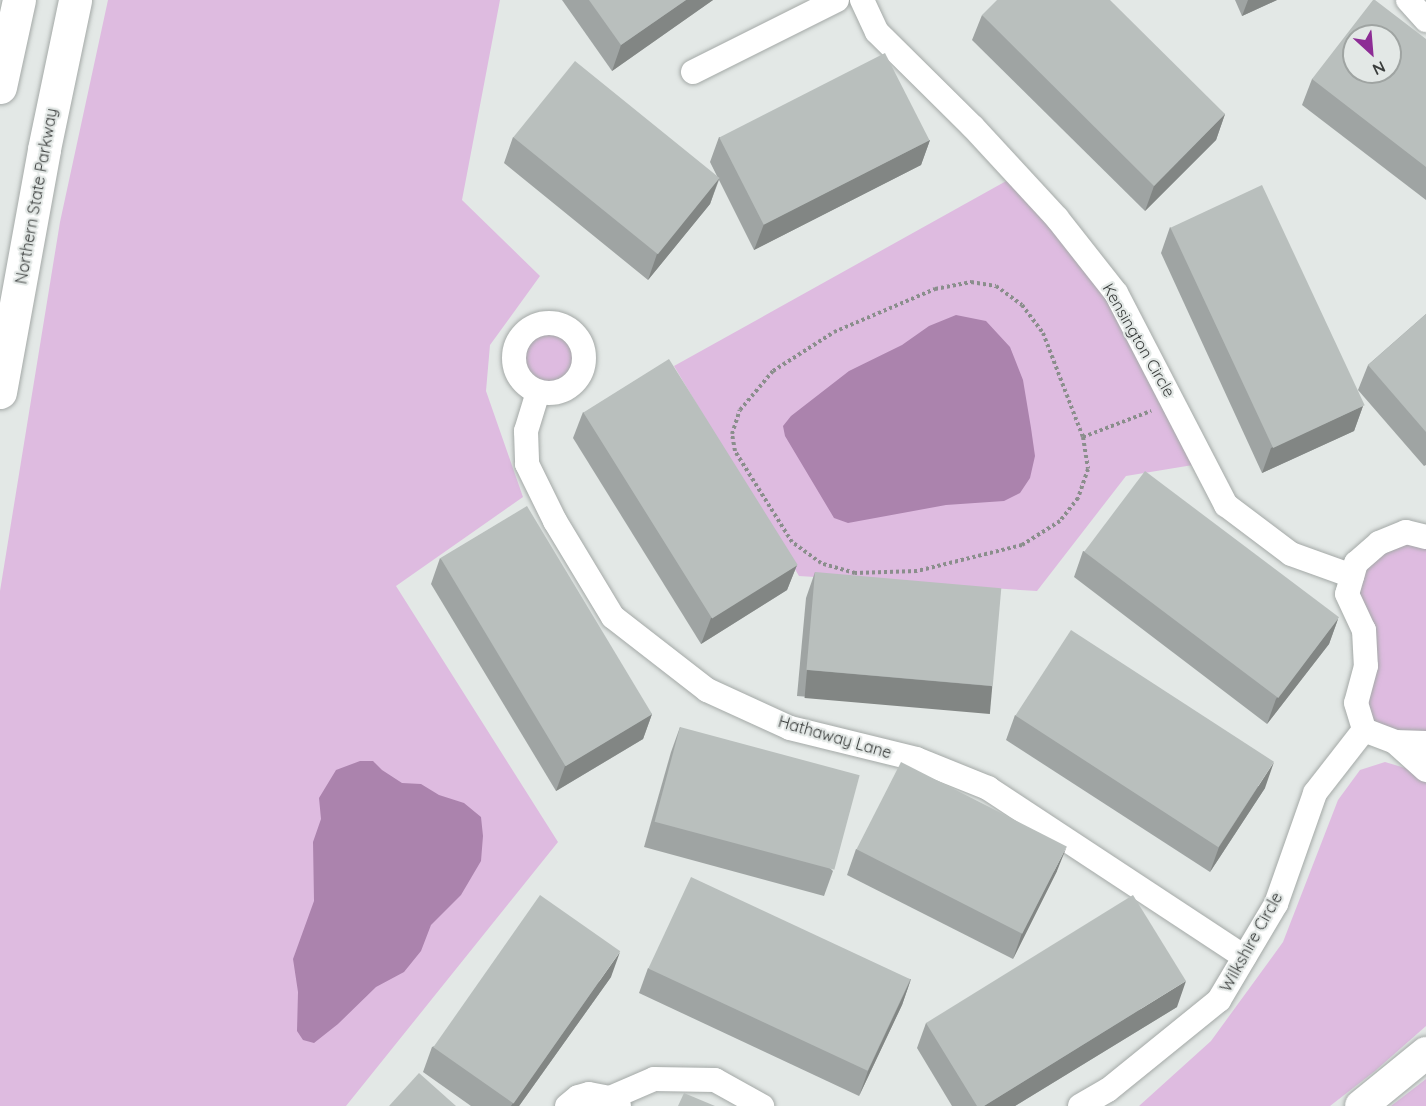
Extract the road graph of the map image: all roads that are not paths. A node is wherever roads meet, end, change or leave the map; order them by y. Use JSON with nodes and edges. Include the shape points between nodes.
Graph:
{"nodes":[{"id":1,"x":19,"y":0,"type":"edge"},
{"id":2,"x":75,"y":0,"type":"edge"},
{"id":3,"x":837,"y":0,"type":"edge"},
{"id":4,"x":862,"y":0,"type":"edge"},
{"id":5,"x":1408,"y":0,"type":"edge"},
{"id":6,"x":1426,"y":20,"type":"edge"},
{"id":7,"x":693,"y":72,"type":"dead end"},
{"id":8,"x":0,"y":87,"type":"edge"},
{"id":9,"x":0,"y":392,"type":"edge"},
{"id":10,"x":538,"y":392,"type":"dead end"},
{"id":11,"x":1426,"y":537,"type":"edge"},
{"id":12,"x":1352,"y":576,"type":"junction"},
{"id":13,"x":1364,"y":730,"type":"junction"},
{"id":14,"x":1395,"y":742,"type":"junction"},
{"id":15,"x":1426,"y":742,"type":"edge"},
{"id":16,"x":1426,"y":770,"type":"edge"},
{"id":17,"x":1244,"y":957,"type":"junction"},
{"id":18,"x":1426,"y":1053,"type":"edge"},
{"id":19,"x":614,"y":1102,"type":"edge"},
{"id":20,"x":567,"y":1106,"type":"edge"},
{"id":21,"x":762,"y":1106,"type":"edge"},
{"id":22,"x":1080,"y":1106,"type":"edge"},
{"id":23,"x":1361,"y":1106,"type":"edge"}],
"edges":[{"from":1,"to":8,"type":"highway"},
{"from":2,"to":9,"type":"highway","name":"Northern State Parkway"},
{"from":3,"to":7,"type":"street"},
{"from":4,"to":12,"type":"street","name":"Kensington Circle","via":[[877,32],[973,127],[1072,237],[1116,293],[1226,505],[1291,554]]},
{"from":5,"to":6,"type":"street"},
{"from":10,"to":17,"type":"street","name":"Hathaway Lane","via":[[526,431],[527,464],[555,520],[613,617],[707,690],[790,728],[916,759],[988,788]]},
{"from":11,"to":12,"type":"street","via":[[1406,532],[1379,543],[1356,563]]},
{"from":12,"to":13,"type":"street","via":[[1347,594],[1364,630],[1366,666],[1356,703]]},
{"from":13,"to":14,"type":"street"},
{"from":13,"to":17,"type":"street","name":"Wilkshire Circle","via":[[1315,794],[1276,904]]},
{"from":14,"to":15,"type":"street"},
{"from":14,"to":16,"type":"street"},
{"from":17,"to":22,"type":"street","name":"Wilkshire Circle","via":[[1219,1000],[1108,1090]]},
{"from":18,"to":23,"type":"main road"},
{"from":19,"to":20,"type":"street","via":[[589,1094]]},
{"from":19,"to":21,"type":"street","via":[[654,1079],[715,1080]]}]}
